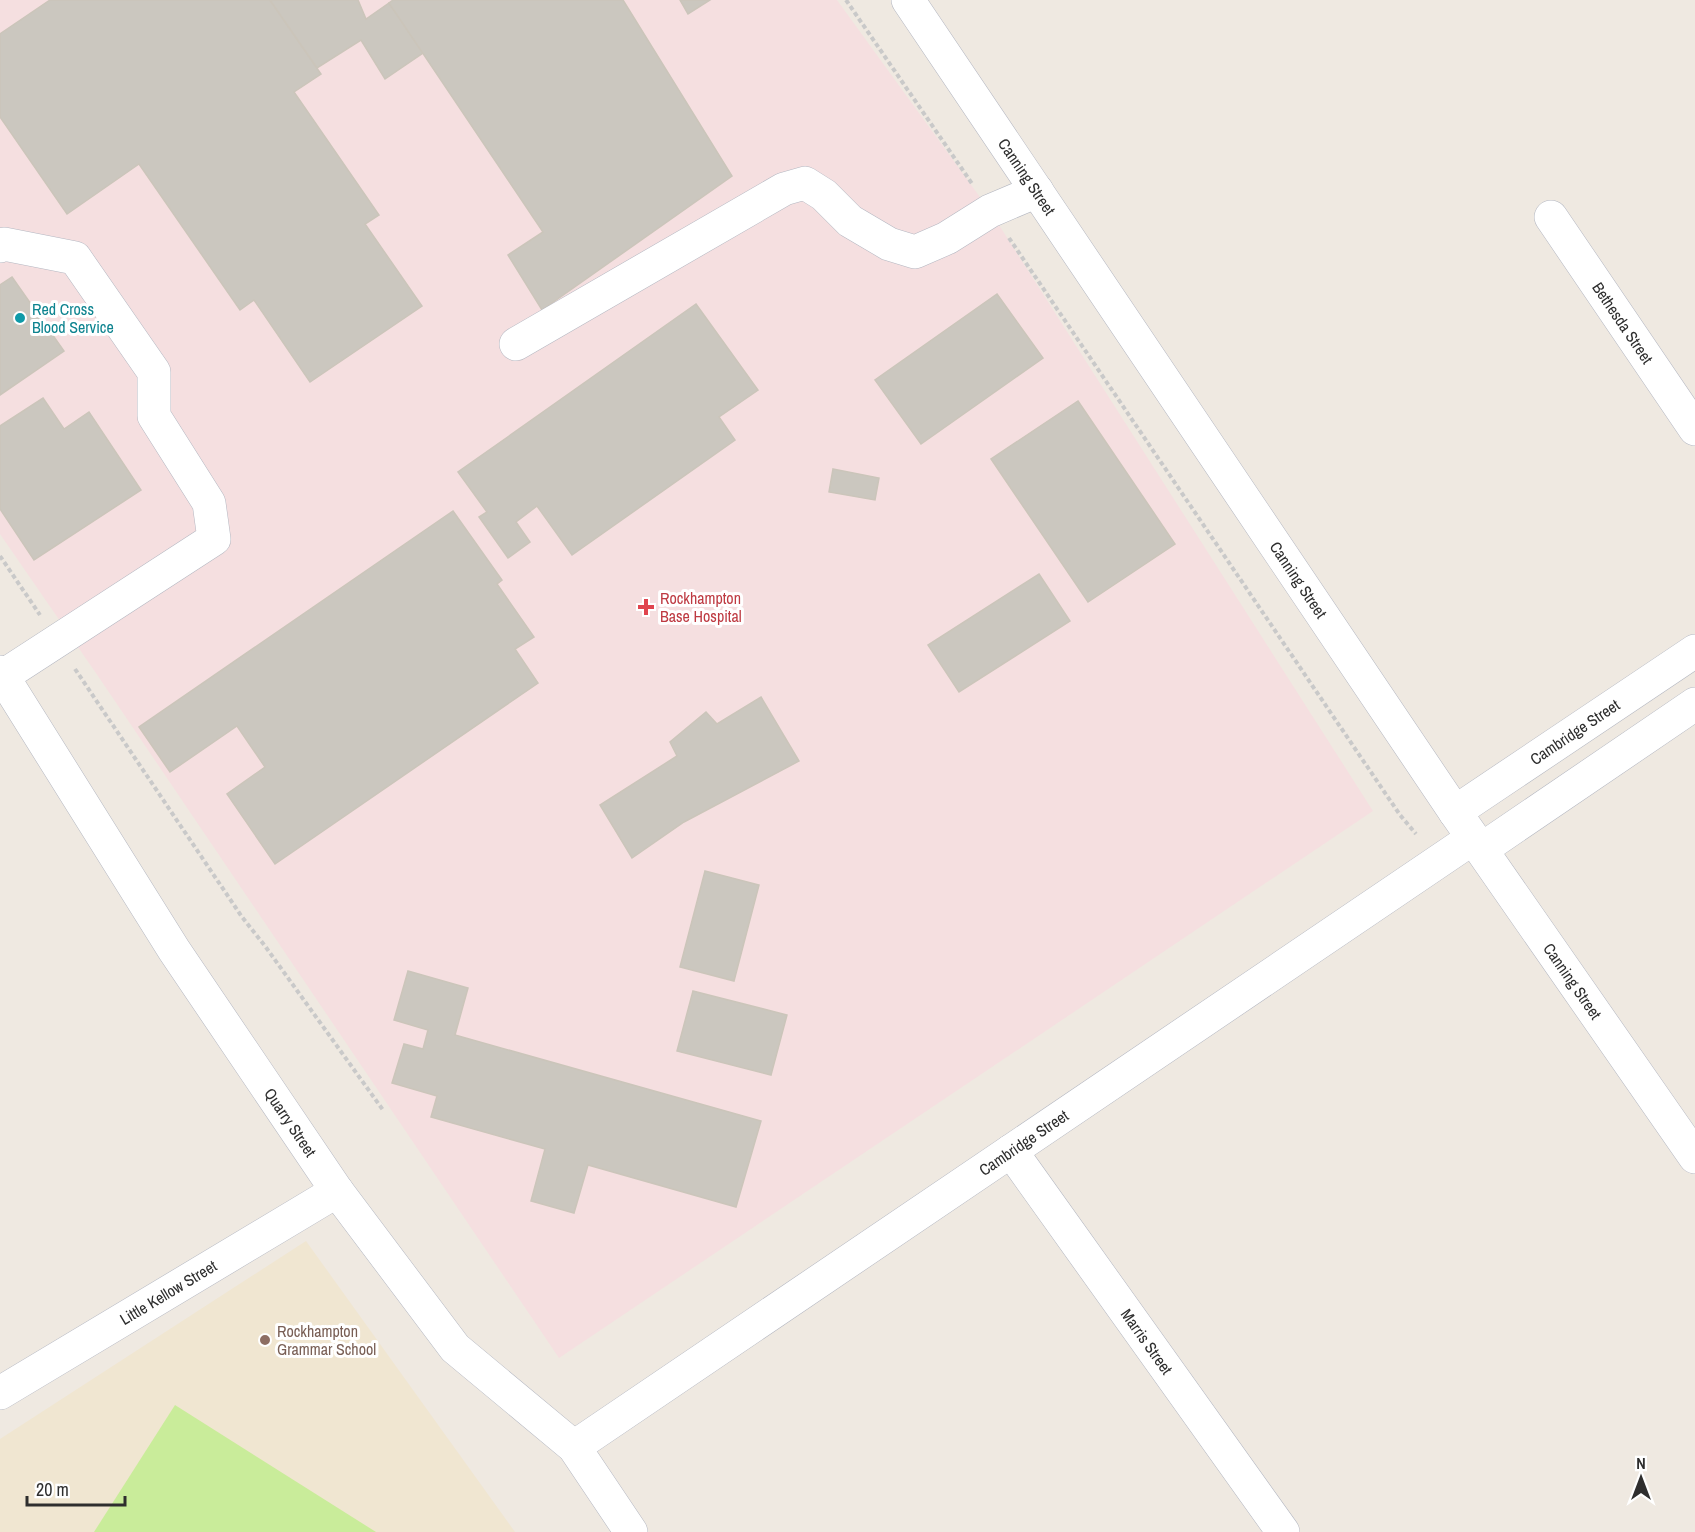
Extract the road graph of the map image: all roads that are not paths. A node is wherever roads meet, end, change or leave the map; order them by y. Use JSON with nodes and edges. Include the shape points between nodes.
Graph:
{"nodes":[{"id":1,"x":908,"y":0,"type":"edge"},
{"id":2,"x":1037,"y":191,"type":"junction"},
{"id":3,"x":1551,"y":217,"type":"dead end"},
{"id":4,"x":0,"y":246,"type":"edge"},
{"id":5,"x":516,"y":344,"type":"dead end"},
{"id":6,"x":1695,"y":429,"type":"edge"},
{"id":7,"x":1695,"y":651,"type":"edge"},
{"id":8,"x":1,"y":674,"type":"edge"},
{"id":9,"x":1695,"y":705,"type":"edge"},
{"id":10,"x":1470,"y":833,"type":"junction"},
{"id":11,"x":1011,"y":1151,"type":"junction"},
{"id":12,"x":1695,"y":1157,"type":"edge"},
{"id":13,"x":337,"y":1191,"type":"junction"},
{"id":14,"x":0,"y":1393,"type":"edge"},
{"id":15,"x":574,"y":1447,"type":"junction"},
{"id":16,"x":631,"y":1532,"type":"edge"},
{"id":17,"x":1283,"y":1532,"type":"edge"}],
"edges":[{"from":1,"to":2,"type":"street","name":"Canning Street"},
{"from":2,"to":5,"type":"street","via":[[990,211],[947,238],[915,252],[889,244],[850,221],[824,195],[805,183],[784,189]]},
{"from":2,"to":10,"type":"street","name":"Canning Street"},
{"from":3,"to":6,"type":"street","name":"Bethesda Street"},
{"from":4,"to":8,"type":"street","via":[[75,258],[154,372],[154,416],[209,503],[214,538]]},
{"from":7,"to":10,"type":"street","name":"Cambridge Street"},
{"from":8,"to":13,"type":"street","name":"Quarry Street","via":[[174,950]]},
{"from":9,"to":10,"type":"street","name":"Cambridge Street"},
{"from":10,"to":11,"type":"street","name":"Cambridge Street"},
{"from":10,"to":12,"type":"street","name":"Canning Street"},
{"from":11,"to":15,"type":"street","name":"Cambridge Street"},
{"from":11,"to":17,"type":"street","name":"Marris Street"},
{"from":13,"to":14,"type":"street","name":"Little Kellow Street"},
{"from":13,"to":15,"type":"street","name":"Quarry Street","via":[[455,1348]]},
{"from":15,"to":16,"type":"street","name":"Quarry Street"}]}
